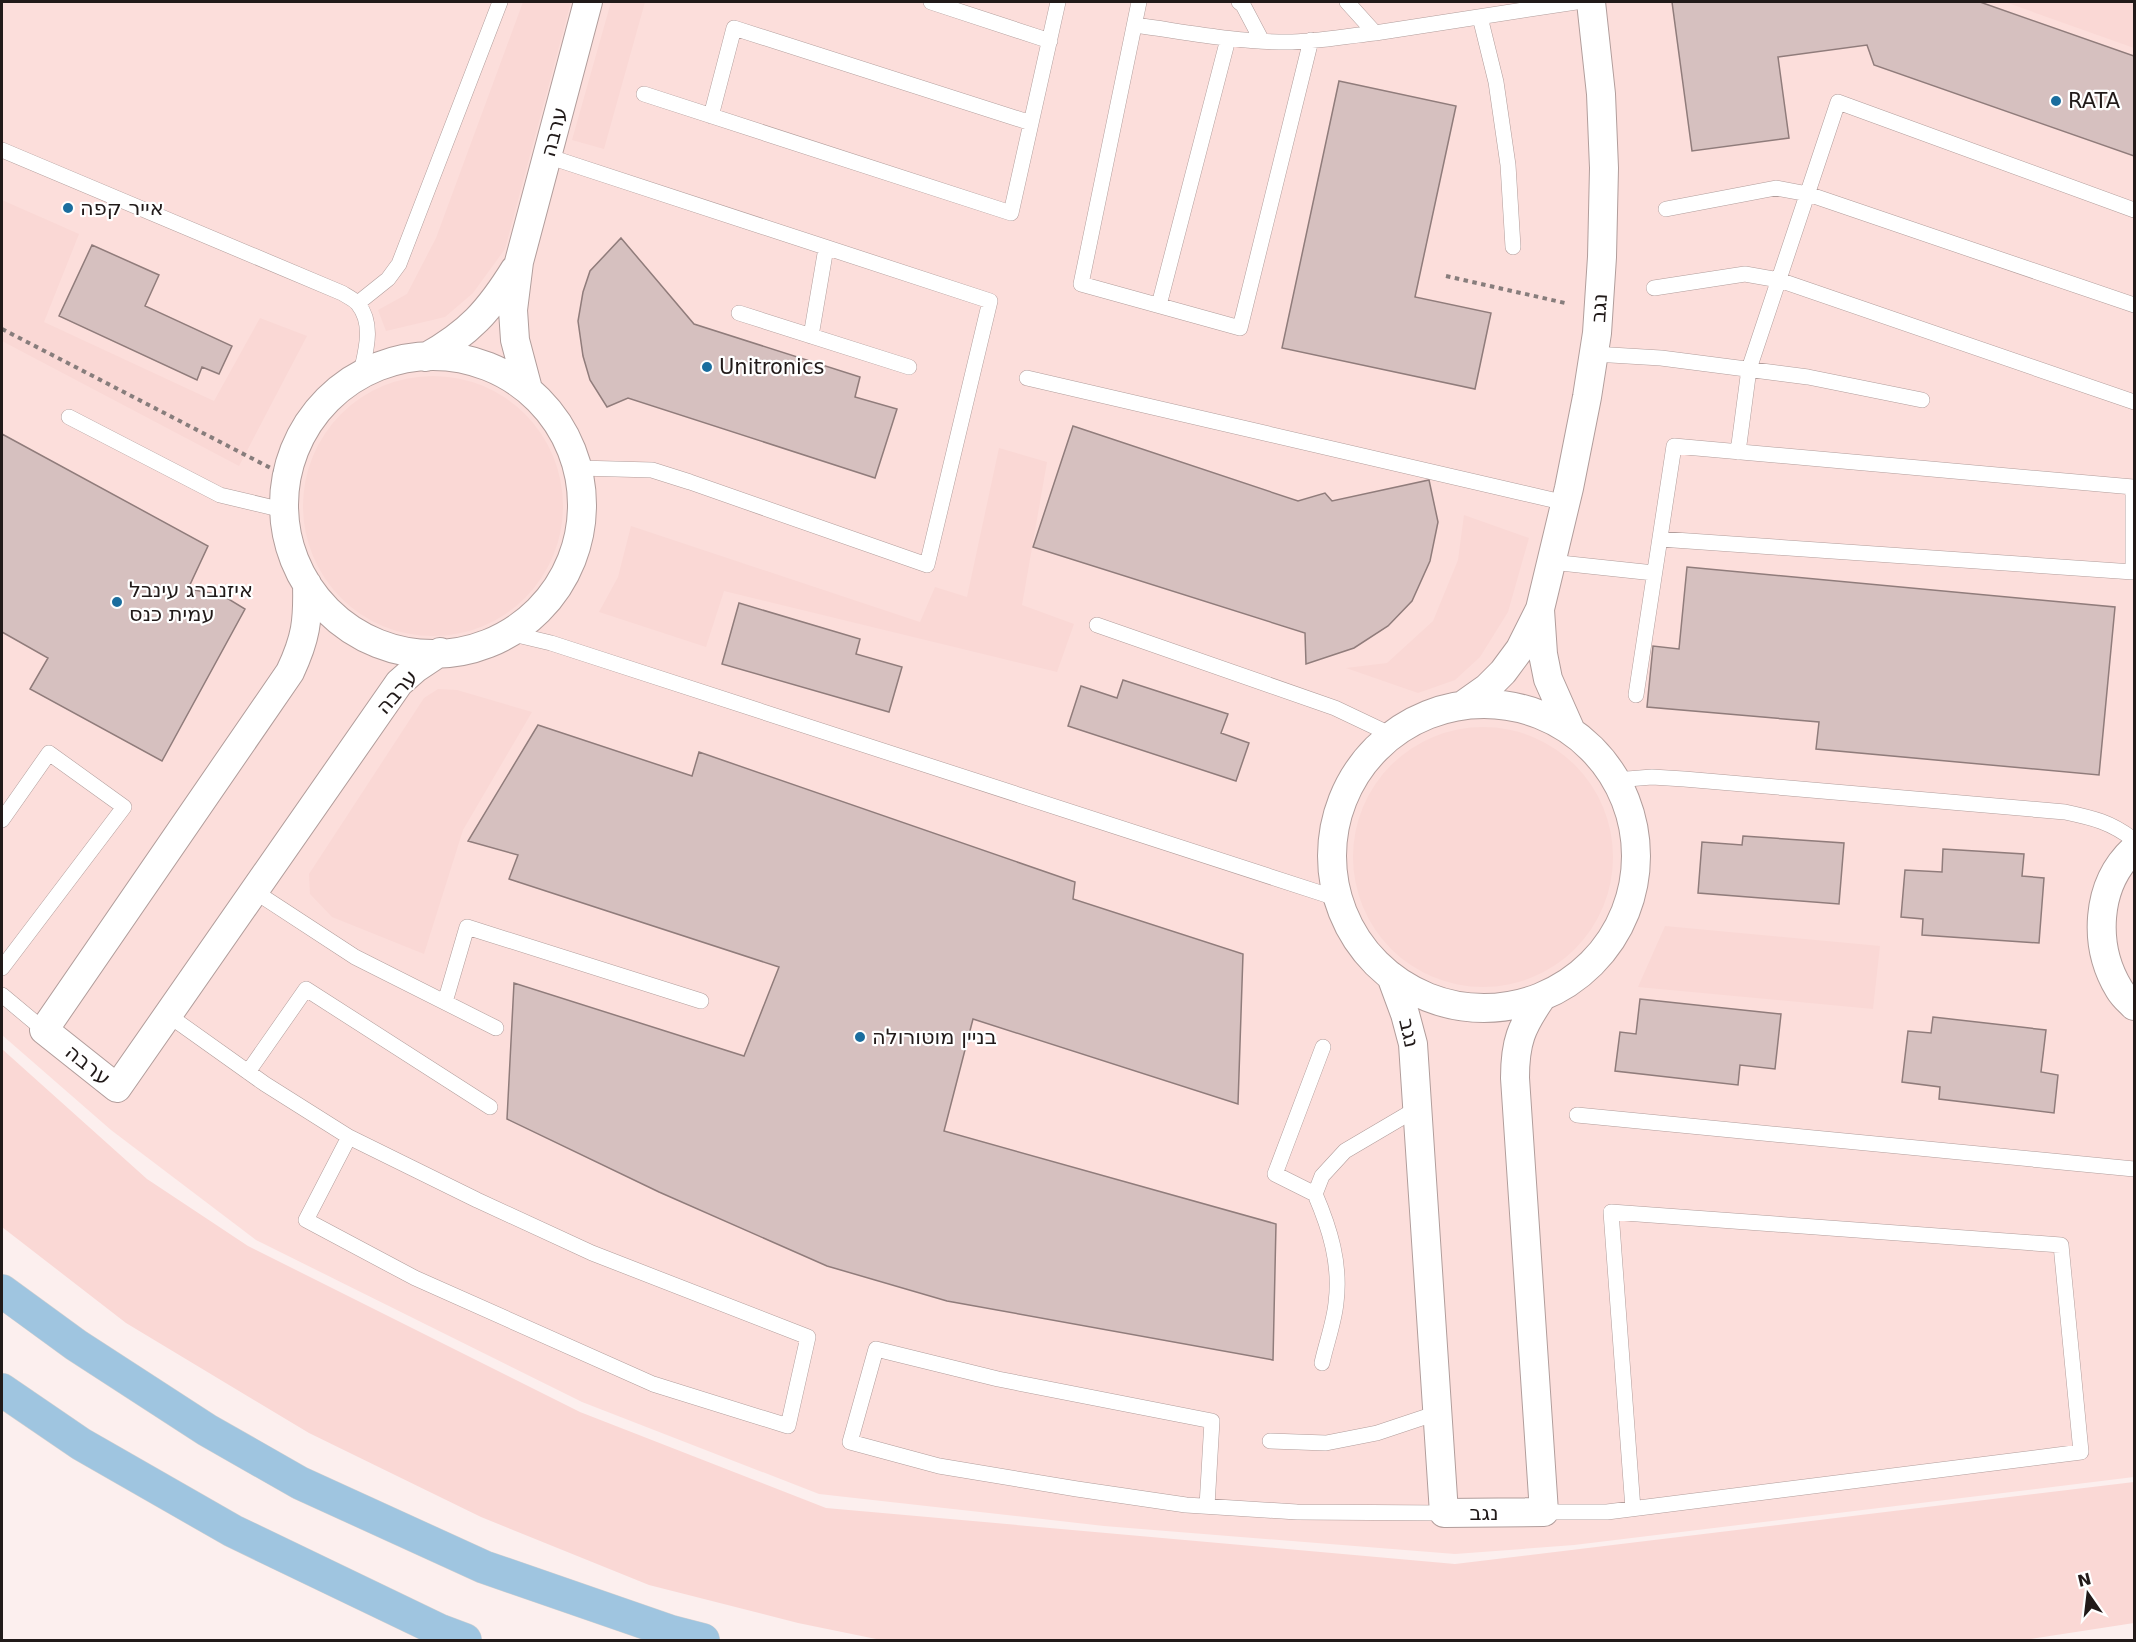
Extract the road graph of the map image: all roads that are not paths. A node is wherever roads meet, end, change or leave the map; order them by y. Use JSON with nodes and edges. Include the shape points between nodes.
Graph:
{"nodes":[{"id":1,"x":500,"y":2,"type":"edge"},
{"id":2,"x":588,"y":2,"type":"edge"},
{"id":3,"x":931,"y":2,"type":"edge"},
{"id":4,"x":1058,"y":2,"type":"edge"},
{"id":5,"x":1139,"y":2,"type":"edge"},
{"id":6,"x":1239,"y":2,"type":"edge"},
{"id":7,"x":1347,"y":2,"type":"edge"},
{"id":8,"x":1576,"y":2,"type":"edge"},
{"id":9,"x":1591,"y":2,"type":"edge"},
{"id":10,"x":1480,"y":17,"type":"junction"},
{"id":11,"x":1135,"y":25,"type":"junction"},
{"id":12,"x":1375,"y":33,"type":"junction"},
{"id":13,"x":1228,"y":39,"type":"junction"},
{"id":14,"x":1311,"y":40,"type":"junction"},
{"id":15,"x":1262,"y":41,"type":"junction"},
{"id":16,"x":1050,"y":42,"type":"junction"},
{"id":17,"x":644,"y":94,"type":"dead end"},
{"id":18,"x":711,"y":116,"type":"junction"},
{"id":19,"x":1032,"y":123,"type":"junction"},
{"id":20,"x":2,"y":150,"type":"edge"},
{"id":21,"x":547,"y":156,"type":"junction"},
{"id":22,"x":1808,"y":194,"type":"junction"},
{"id":23,"x":1666,"y":209,"type":"dead end"},
{"id":24,"x":2134,"y":210,"type":"edge"},
{"id":25,"x":1513,"y":247,"type":"dead end"},
{"id":26,"x":826,"y":248,"type":"junction"},
{"id":27,"x":519,"y":262,"type":"junction"},
{"id":28,"x":1779,"y":280,"type":"junction"},
{"id":29,"x":1654,"y":288,"type":"dead end"},
{"id":30,"x":358,"y":303,"type":"junction"},
{"id":31,"x":1159,"y":305,"type":"junction"},
{"id":32,"x":2134,"y":305,"type":"edge"},
{"id":33,"x":739,"y":313,"type":"dead end"},
{"id":34,"x":811,"y":336,"type":"junction"},
{"id":35,"x":1594,"y":354,"type":"junction"},
{"id":36,"x":426,"y":357,"type":"junction"},
{"id":37,"x":909,"y":367,"type":"dead end"},
{"id":38,"x":1749,"y":369,"type":"junction"},
{"id":39,"x":361,"y":373,"type":"junction"},
{"id":40,"x":1027,"y":378,"type":"dead end"},
{"id":41,"x":528,"y":389,"type":"junction"},
{"id":42,"x":1922,"y":400,"type":"dead end"},
{"id":43,"x":2134,"y":402,"type":"edge"},
{"id":44,"x":69,"y":417,"type":"dead end"},
{"id":45,"x":1738,"y":452,"type":"junction"},
{"id":46,"x":579,"y":468,"type":"junction"},
{"id":47,"x":1566,"y":503,"type":"junction"},
{"id":48,"x":283,"y":510,"type":"junction"},
{"id":49,"x":1660,"y":539,"type":"junction"},
{"id":50,"x":1551,"y":562,"type":"junction"},
{"id":51,"x":1654,"y":573,"type":"junction"},
{"id":52,"x":307,"y":584,"type":"junction"},
{"id":53,"x":1540,"y":609,"type":"junction"},
{"id":54,"x":1097,"y":625,"type":"dead end"},
{"id":55,"x":509,"y":633,"type":"junction"},
{"id":56,"x":440,"y":652,"type":"junction"},
{"id":57,"x":1636,"y":695,"type":"dead end"},
{"id":58,"x":1463,"y":705,"type":"junction"},
{"id":59,"x":1571,"y":731,"type":"junction"},
{"id":60,"x":1394,"y":736,"type":"junction"},
{"id":61,"x":1615,"y":780,"type":"junction"},
{"id":62,"x":2,"y":820,"type":"edge"},
{"id":63,"x":2134,"y":840,"type":"edge"},
{"id":64,"x":2134,"y":849,"type":"edge"},
{"id":65,"x":254,"y":891,"type":"junction"},
{"id":66,"x":1339,"y":899,"type":"junction"},
{"id":67,"x":2,"y":969,"type":"edge"},
{"id":68,"x":1390,"y":976,"type":"junction"},
{"id":69,"x":2,"y":995,"type":"edge"},
{"id":70,"x":1542,"y":997,"type":"junction"},
{"id":71,"x":445,"y":1002,"type":"junction"},
{"id":72,"x":701,"y":1002,"type":"dead end"},
{"id":73,"x":2134,"y":1006,"type":"edge"},
{"id":74,"x":168,"y":1015,"type":"junction"},
{"id":75,"x":496,"y":1028,"type":"dead end"},
{"id":76,"x":44,"y":1030,"type":"junction"},
{"id":77,"x":1323,"y":1047,"type":"dead end"},
{"id":78,"x":248,"y":1072,"type":"junction"},
{"id":79,"x":490,"y":1107,"type":"dead end"},
{"id":80,"x":1418,"y":1108,"type":"junction"},
{"id":81,"x":1577,"y":1115,"type":"dead end"},
{"id":82,"x":349,"y":1137,"type":"junction"},
{"id":83,"x":2134,"y":1169,"type":"edge"},
{"id":84,"x":1315,"y":1194,"type":"junction"},
{"id":85,"x":2,"y":1291,"type":"edge"},
{"id":86,"x":1322,"y":1363,"type":"dead end"},
{"id":87,"x":2,"y":1390,"type":"edge"},
{"id":88,"x":1437,"y":1413,"type":"junction"},
{"id":89,"x":1270,"y":1440,"type":"dead end"},
{"id":90,"x":1207,"y":1506,"type":"junction"},
{"id":91,"x":1633,"y":1509,"type":"junction"},
{"id":92,"x":1544,"y":1512,"type":"junction"},
{"id":93,"x":1444,"y":1513,"type":"junction"},
{"id":94,"x":465,"y":1641,"type":"edge"},
{"id":95,"x":703,"y":1641,"type":"edge"}],
"edges":[{"from":1,"to":30,"type":"lane","via":[[399,264],[388,279]]},
{"from":2,"to":21,"type":"street","name":"ערבה"},
{"from":3,"to":16,"type":"lane"},
{"from":4,"to":16,"type":"lane"},
{"from":5,"to":11,"type":"lane"},
{"from":6,"to":15,"type":"lane"},
{"from":7,"to":12,"type":"lane"},
{"from":8,"to":10,"type":"lane"},
{"from":9,"to":35,"type":"street","name":"נגב","via":[[1604,168]]},
{"from":10,"to":12,"type":"lane"},
{"from":10,"to":25,"type":"lane","via":[[1496,82],[1508,165]]},
{"from":11,"to":13,"type":"lane"},
{"from":11,"to":31,"type":"lane","via":[[1081,284]]},
{"from":12,"to":14,"type":"lane"},
{"from":13,"to":15,"type":"lane"},
{"from":13,"to":31,"type":"lane"},
{"from":14,"to":15,"type":"lane"},
{"from":14,"to":31,"type":"lane","via":[[1240,328]]},
{"from":16,"to":19,"type":"lane"},
{"from":17,"to":18,"type":"lane"},
{"from":18,"to":19,"type":"lane","via":[[734,28]]},
{"from":18,"to":19,"type":"lane","via":[[1011,213]]},
{"from":20,"to":30,"type":"lane"},
{"from":21,"to":26,"type":"lane"},
{"from":21,"to":27,"type":"street","name":"ערבה"},
{"from":22,"to":23,"type":"lane","via":[[1776,188]]},
{"from":22,"to":24,"type":"lane","via":[[1838,102]]},
{"from":22,"to":28,"type":"lane"},
{"from":22,"to":32,"type":"lane"},
{"from":26,"to":34,"type":"lane"},
{"from":26,"to":46,"type":"lane","via":[[990,301],[927,566],[652,470]]},
{"from":27,"to":36,"type":"street","name":"ערבה","via":[[500,294],[477,321]]},
{"from":27,"to":41,"type":"street","name":"ערבה","via":[[513,310],[515,340]]},
{"from":28,"to":29,"type":"lane","via":[[1745,274]]},
{"from":28,"to":38,"type":"lane"},
{"from":28,"to":43,"type":"lane"},
{"from":30,"to":39,"type":"lane","via":[[369,336]]},
{"from":33,"to":34,"type":"lane"},
{"from":34,"to":37,"type":"lane"},
{"from":35,"to":38,"type":"lane"},
{"from":35,"to":47,"type":"street","name":"נגב"},
{"from":36,"to":39,"type":"street","via":[[402,358]]},
{"from":36,"to":41,"type":"street","via":[[445,355],[487,365]]},
{"from":38,"to":42,"type":"lane"},
{"from":38,"to":45,"type":"lane"},
{"from":39,"to":48,"type":"street","via":[[326,399],[300,434],[285,476]]},
{"from":40,"to":47,"type":"lane"},
{"from":41,"to":46,"type":"street","via":[[560,424]]},
{"from":44,"to":48,"type":"lane","via":[[220,495]]},
{"from":45,"to":49,"type":"lane","via":[[1674,446]]},
{"from":45,"to":49,"type":"lane","via":[[2133,487],[2133,572]]},
{"from":46,"to":55,"type":"street","via":[[582,516],[571,562],[546,603]]},
{"from":47,"to":50,"type":"street","name":"נגב"},
{"from":48,"to":52,"type":"street","via":[[294,561]]},
{"from":49,"to":51,"type":"lane"},
{"from":50,"to":51,"type":"lane"},
{"from":50,"to":53,"type":"street","name":"נגב"},
{"from":51,"to":57,"type":"lane"},
{"from":52,"to":56,"type":"street","via":[[316,599],[344,626],[378,645],[417,653]]},
{"from":52,"to":76,"type":"street","name":"ערבה","via":[[308,620],[302,648],[290,672]]},
{"from":53,"to":58,"type":"street","name":"נגב","via":[[1520,649],[1503,672]]},
{"from":53,"to":59,"type":"street","name":"נגב","via":[[1548,680]]},
{"from":54,"to":60,"type":"lane","via":[[1335,708]]},
{"from":55,"to":56,"type":"street","via":[[465,651]]},
{"from":55,"to":66,"type":"lane"},
{"from":56,"to":65,"type":"street","name":"ערבה","via":[[399,683]]},
{"from":58,"to":59,"type":"street","via":[[1501,705],[1538,714]]},
{"from":58,"to":60,"type":"street","via":[[1416,720]]},
{"from":59,"to":61,"type":"street","via":[[1606,763]]},
{"from":60,"to":66,"type":"street","via":[[1376,748],[1347,789],[1332,836],[1333,885]]},
{"from":61,"to":63,"type":"lane","via":[[1684,779],[2065,812],[2117,827]]},
{"from":61,"to":70,"type":"street","via":[[1628,805],[1637,851],[1631,898],[1611,941],[1579,976]]},
{"from":62,"to":67,"type":"lane","via":[[49,753],[124,807]]},
{"from":64,"to":73,"type":"street","via":[[2108,888],[2101,923],[2105,958],[2120,991]]},
{"from":65,"to":71,"type":"lane","via":[[355,957]]},
{"from":65,"to":74,"type":"street","name":"ערבה"},
{"from":66,"to":68,"type":"street","via":[[1350,931]]},
{"from":68,"to":70,"type":"street","via":[[1414,993],[1458,1007],[1500,1008]]},
{"from":68,"to":80,"type":"street","name":"נגב","via":[[1413,1044]]},
{"from":69,"to":76,"type":"lane"},
{"from":70,"to":92,"type":"street","via":[[1525,1021],[1518,1041],[1515,1078]]},
{"from":71,"to":72,"type":"lane","via":[[467,927]]},
{"from":71,"to":75,"type":"lane"},
{"from":74,"to":76,"type":"street","name":"ערבה","via":[[117,1088]]},
{"from":74,"to":78,"type":"lane"},
{"from":77,"to":84,"type":"lane","via":[[1275,1174]]},
{"from":78,"to":79,"type":"lane","via":[[306,989]]},
{"from":78,"to":82,"type":"lane"},
{"from":80,"to":84,"type":"lane","via":[[1345,1151],[1322,1176]]},
{"from":80,"to":88,"type":"street","name":"נגב"},
{"from":81,"to":83,"type":"lane"},
{"from":82,"to":82,"type":"lane","via":[[592,1253],[808,1337],[788,1426],[653,1384],[415,1278],[306,1220]]},
{"from":84,"to":86,"type":"lane","via":[[1337,1260],[1336,1304]]},
{"from":85,"to":95,"type":"main road","via":[[76,1345],[207,1430],[300,1483],[484,1567]]},
{"from":87,"to":94,"type":"main road","via":[[81,1444],[233,1531]]},
{"from":88,"to":89,"type":"lane","via":[[1377,1433],[1326,1443]]},
{"from":88,"to":93,"type":"street","name":"נגב"},
{"from":90,"to":90,"type":"lane","via":[[1077,1490],[939,1466],[850,1442],[876,1348],[1010,1382],[1212,1421]]},
{"from":90,"to":93,"type":"lane","via":[[1297,1512]]},
{"from":91,"to":91,"type":"lane","via":[[2080,1452],[2061,1245],[1611,1212]]},
{"from":91,"to":92,"type":"lane"},
{"from":92,"to":93,"type":"street","name":"נגב"}]}
